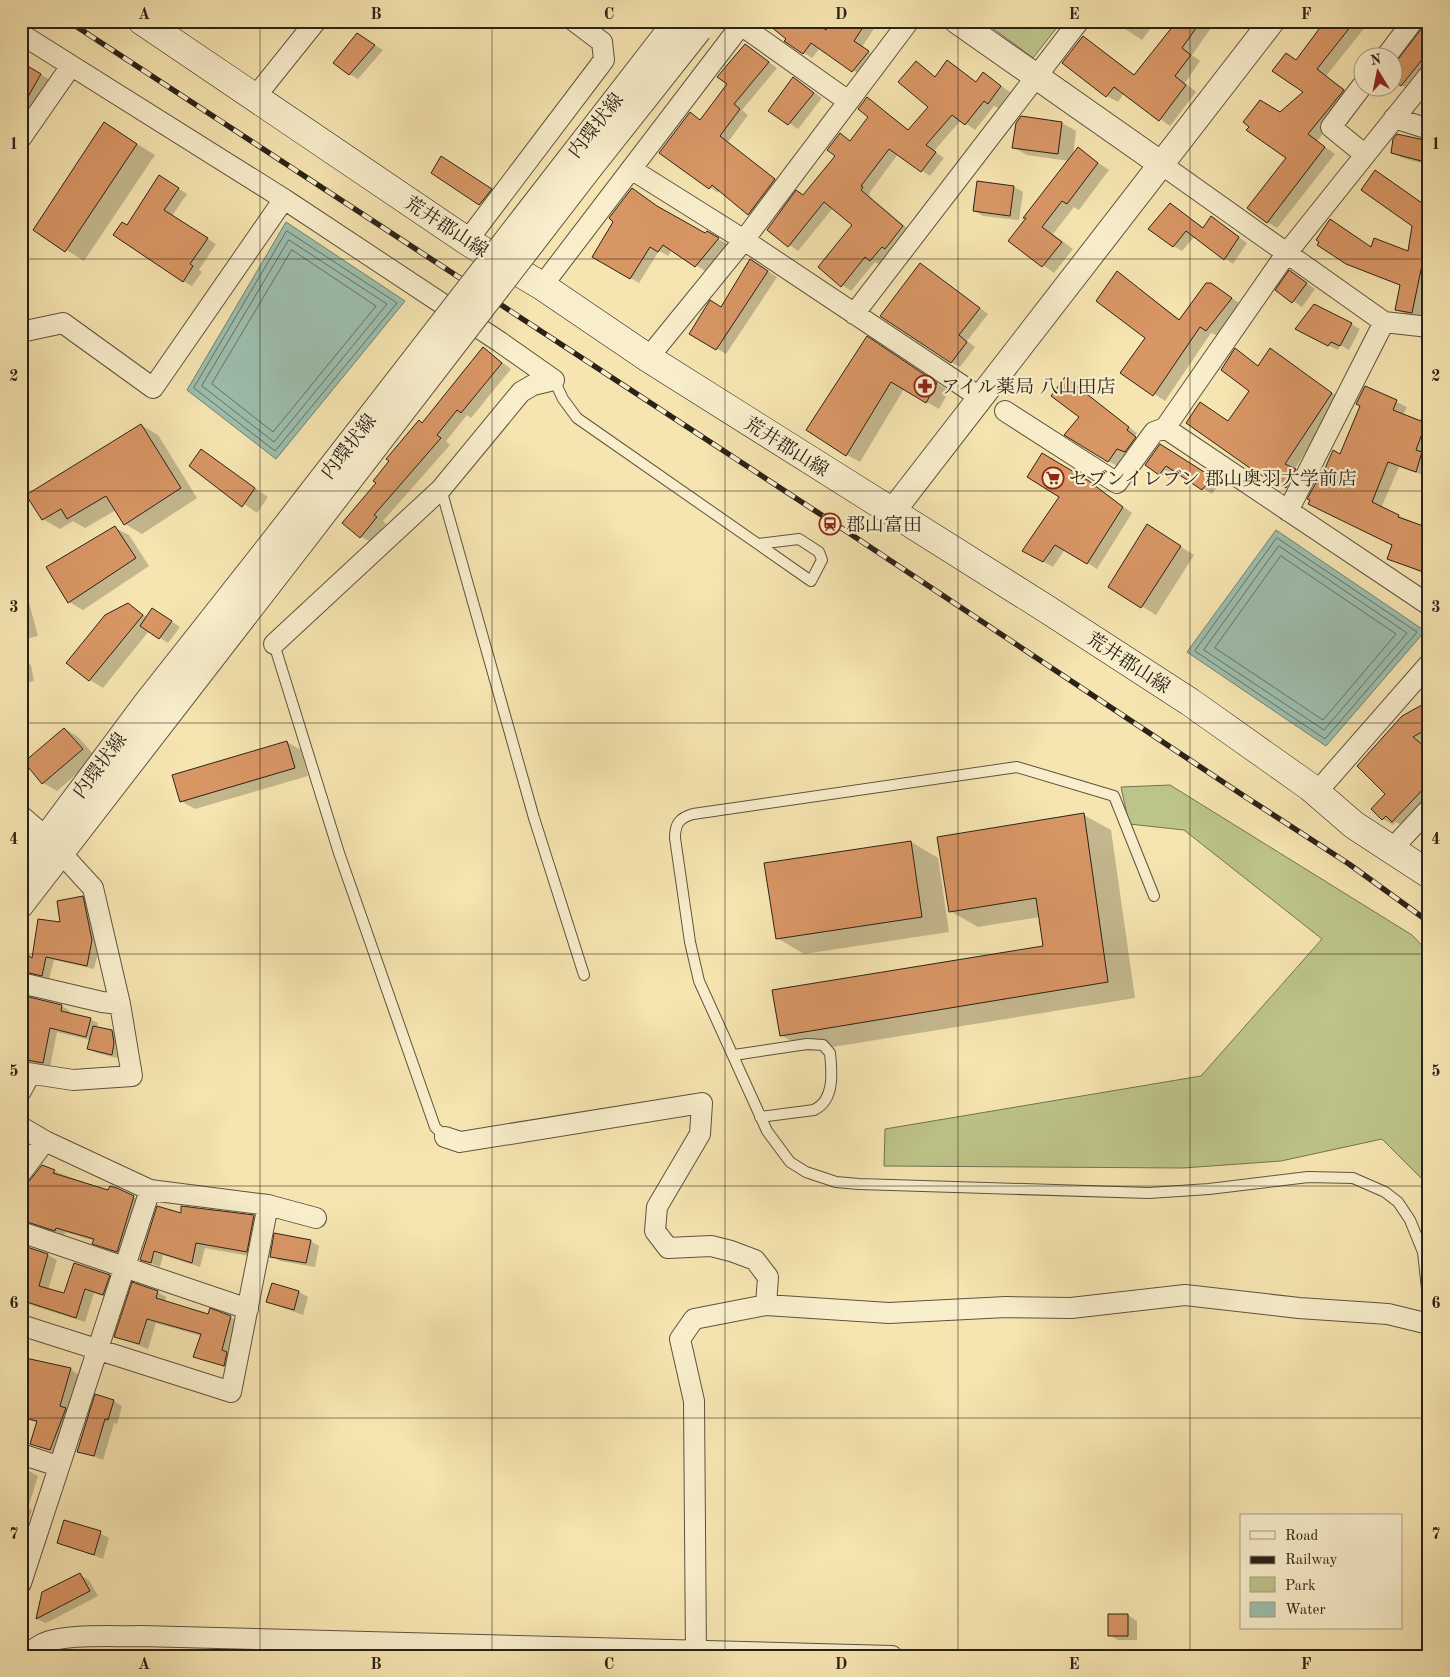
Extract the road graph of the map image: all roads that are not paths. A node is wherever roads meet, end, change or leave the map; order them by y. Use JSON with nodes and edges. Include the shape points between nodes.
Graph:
{"nodes":[{"id":1,"x":142,"y":21,"type":"edge"},
{"id":2,"x":316,"y":21,"type":"edge"},
{"id":3,"x":574,"y":21,"type":"edge"},
{"id":4,"x":910,"y":21,"type":"edge"},
{"id":5,"x":957,"y":21,"type":"edge"},
{"id":6,"x":1079,"y":21,"type":"edge"},
{"id":7,"x":1272,"y":21,"type":"edge"},
{"id":8,"x":1413,"y":21,"type":"edge"},
{"id":9,"x":675,"y":22,"type":"edge"},
{"id":10,"x":702,"y":26,"type":"edge"},
{"id":11,"x":21,"y":34,"type":"edge"},
{"id":12,"x":1393,"y":48,"type":"edge"},
{"id":13,"x":71,"y":66,"type":"junction"},
{"id":14,"x":1429,"y":74,"type":"edge"},
{"id":15,"x":1036,"y":77,"type":"junction"},
{"id":16,"x":254,"y":97,"type":"junction"},
{"id":17,"x":1353,"y":98,"type":"edge"},
{"id":18,"x":848,"y":102,"type":"junction"},
{"id":19,"x":1394,"y":118,"type":"junction"},
{"id":20,"x":1429,"y":129,"type":"edge"},
{"id":21,"x":21,"y":138,"type":"edge"},
{"id":22,"x":1364,"y":154,"type":"junction"},
{"id":23,"x":1161,"y":164,"type":"junction"},
{"id":24,"x":631,"y":169,"type":"junction"},
{"id":25,"x":284,"y":199,"type":"junction"},
{"id":26,"x":744,"y":240,"type":"junction"},
{"id":27,"x":467,"y":241,"type":"junction"},
{"id":28,"x":1286,"y":254,"type":"junction"},
{"id":29,"x":542,"y":286,"type":"junction"},
{"id":30,"x":854,"y":314,"type":"junction"},
{"id":31,"x":1384,"y":322,"type":"junction"},
{"id":32,"x":1429,"y":327,"type":"edge"},
{"id":33,"x":21,"y":332,"type":"edge"},
{"id":34,"x":648,"y":358,"type":"junction"},
{"id":35,"x":554,"y":380,"type":"junction"},
{"id":36,"x":981,"y":398,"type":"junction"},
{"id":37,"x":1005,"y":411,"type":"dead end"},
{"id":38,"x":1165,"y":428,"type":"junction"},
{"id":39,"x":441,"y":489,"type":"junction"},
{"id":40,"x":1288,"y":511,"type":"junction"},
{"id":41,"x":892,"y":512,"type":"junction"},
{"id":42,"x":291,"y":538,"type":"junction"},
{"id":43,"x":758,"y":544,"type":"junction"},
{"id":44,"x":1429,"y":605,"type":"edge"},
{"id":45,"x":274,"y":644,"type":"joint"},
{"id":46,"x":1429,"y":664,"type":"edge"},
{"id":47,"x":1316,"y":793,"type":"junction"},
{"id":48,"x":1429,"y":809,"type":"edge"},
{"id":49,"x":21,"y":819,"type":"edge"},
{"id":50,"x":53,"y":846,"type":"junction"},
{"id":51,"x":1391,"y":850,"type":"junction"},
{"id":52,"x":21,"y":871,"type":"edge"},
{"id":53,"x":1429,"y":874,"type":"edge"},
{"id":54,"x":1154,"y":896,"type":"dead end"},
{"id":55,"x":21,"y":905,"type":"edge"},
{"id":56,"x":584,"y":975,"type":"dead end"},
{"id":57,"x":21,"y":983,"type":"edge"},
{"id":58,"x":120,"y":1004,"type":"junction"},
{"id":59,"x":734,"y":1055,"type":"junction"},
{"id":60,"x":24,"y":1079,"type":"edge"},
{"id":61,"x":760,"y":1117,"type":"junction"},
{"id":62,"x":21,"y":1127,"type":"edge"},
{"id":63,"x":445,"y":1137,"type":"joint"},
{"id":64,"x":45,"y":1141,"type":"junction"},
{"id":65,"x":21,"y":1173,"type":"edge"},
{"id":66,"x":150,"y":1190,"type":"junction"},
{"id":67,"x":268,"y":1205,"type":"junction"},
{"id":68,"x":316,"y":1218,"type":"dead end"},
{"id":69,"x":21,"y":1232,"type":"edge"},
{"id":70,"x":125,"y":1269,"type":"junction"},
{"id":71,"x":766,"y":1304,"type":"junction"},
{"id":72,"x":1429,"y":1307,"type":"edge"},
{"id":73,"x":248,"y":1309,"type":"junction"},
{"id":74,"x":1429,"y":1324,"type":"edge"},
{"id":75,"x":21,"y":1325,"type":"edge"},
{"id":76,"x":98,"y":1350,"type":"junction"},
{"id":77,"x":21,"y":1454,"type":"edge"},
{"id":78,"x":58,"y":1466,"type":"junction"},
{"id":79,"x":21,"y":1583,"type":"edge"},
{"id":80,"x":696,"y":1653,"type":"edge"},
{"id":81,"x":26,"y":1656,"type":"edge"},
{"id":82,"x":892,"y":1656,"type":"edge"}],
"edges":[{"from":1,"to":16,"type":"main road","name":"荒井郡山線"},
{"from":2,"to":16,"type":"street"},
{"from":3,"to":27,"type":"street","via":[[602,42],[604,60]]},
{"from":4,"to":18,"type":"street"},
{"from":5,"to":15,"type":"street"},
{"from":6,"to":15,"type":"street"},
{"from":7,"to":23,"type":"street"},
{"from":8,"to":12,"type":"street"},
{"from":9,"to":42,"type":"street","name":"内環状線","bridge":true},
{"from":10,"to":42,"type":"street","bridge":true},
{"from":11,"to":13,"type":"street"},
{"from":13,"to":21,"type":"street"},
{"from":13,"to":25,"type":"street"},
{"from":14,"to":19,"type":"street"},
{"from":15,"to":23,"type":"street"},
{"from":15,"to":30,"type":"street"},
{"from":16,"to":27,"type":"main road","name":"荒井郡山線"},
{"from":17,"to":22,"type":"street","via":[[1331,127]]},
{"from":18,"to":24,"type":"street","via":[[741,25]]},
{"from":18,"to":26,"type":"street"},
{"from":19,"to":20,"type":"street"},
{"from":19,"to":22,"type":"street"},
{"from":22,"to":28,"type":"street"},
{"from":23,"to":28,"type":"street"},
{"from":23,"to":36,"type":"street"},
{"from":24,"to":26,"type":"street"},
{"from":24,"to":29,"type":"street"},
{"from":25,"to":33,"type":"street","via":[[153,388],[63,323]]},
{"from":25,"to":35,"type":"street"},
{"from":26,"to":30,"type":"street"},
{"from":26,"to":34,"type":"street"},
{"from":27,"to":29,"type":"main road","name":"荒井郡山線"},
{"from":28,"to":31,"type":"street"},
{"from":28,"to":38,"type":"street"},
{"from":29,"to":34,"type":"main road","name":"荒井郡山線"},
{"from":30,"to":36,"type":"street"},
{"from":31,"to":32,"type":"street"},
{"from":31,"to":40,"type":"street"},
{"from":34,"to":41,"type":"main road","name":"荒井郡山線"},
{"from":35,"to":39,"type":"street","via":[[532,384],[521,392]]},
{"from":35,"to":43,"type":"lane","via":[[577,418]]},
{"from":36,"to":41,"type":"street"},
{"from":37,"to":38,"type":"street","via":[[1117,483],[1154,432]]},
{"from":38,"to":40,"type":"street"},
{"from":39,"to":45,"type":"street"},
{"from":39,"to":56,"type":"lane","via":[[531,809]]},
{"from":40,"to":44,"type":"street"},
{"from":41,"to":47,"type":"main road","name":"荒井郡山線","via":[[1190,702]]},
{"from":42,"to":50,"type":"street","name":"内環状線"},
{"from":43,"to":43,"type":"lane","via":[[799,539],[819,552],[822,560],[811,581]]},
{"from":45,"to":63,"type":"lane","via":[[339,853],[435,1127]]},
{"from":46,"to":47,"type":"street"},
{"from":47,"to":51,"type":"main road","name":"荒井郡山線"},
{"from":48,"to":51,"type":"street"},
{"from":49,"to":50,"type":"street"},
{"from":50,"to":52,"type":"street","name":"内環状線"},
{"from":50,"to":55,"type":"street","name":"内環状線"},
{"from":50,"to":58,"type":"street","via":[[93,888]]},
{"from":51,"to":53,"type":"main road","name":"荒井郡山線"},
{"from":54,"to":59,"type":"lane","via":[[1114,796],[1023,768],[688,816],[675,826],[675,838],[694,966]]},
{"from":57,"to":58,"type":"street"},
{"from":58,"to":60,"type":"street","via":[[132,1076]]},
{"from":59,"to":61,"type":"lane"},
{"from":59,"to":61,"type":"lane","via":[[807,1044],[823,1045],[830,1053],[831,1086],[826,1101],[820,1107]]},
{"from":61,"to":72,"type":"lane","via":[[790,1162],[819,1178],[836,1182],[1150,1193],[1308,1177],[1353,1178],[1392,1197],[1410,1220],[1423,1252]]},
{"from":62,"to":64,"type":"street"},
{"from":63,"to":71,"type":"street","via":[[460,1142],[702,1103],[700,1134],[657,1208],[655,1231],[668,1248],[712,1246],[755,1260],[768,1276]]},
{"from":64,"to":65,"type":"street"},
{"from":64,"to":66,"type":"street"},
{"from":66,"to":67,"type":"street"},
{"from":66,"to":70,"type":"street"},
{"from":67,"to":68,"type":"street"},
{"from":67,"to":73,"type":"street"},
{"from":69,"to":70,"type":"street"},
{"from":70,"to":73,"type":"street"},
{"from":70,"to":76,"type":"street"},
{"from":71,"to":74,"type":"street","via":[[889,1313],[1071,1308],[1185,1295],[1388,1314]]},
{"from":71,"to":80,"type":"street","via":[[694,1319],[680,1338],[694,1401]]},
{"from":73,"to":76,"type":"street","via":[[232,1392]]},
{"from":75,"to":76,"type":"street"},
{"from":76,"to":78,"type":"street"},
{"from":77,"to":78,"type":"street"},
{"from":78,"to":79,"type":"street"},
{"from":80,"to":81,"type":"street","via":[[140,1636],[55,1640],[42,1644]]},
{"from":80,"to":82,"type":"street"}]}
